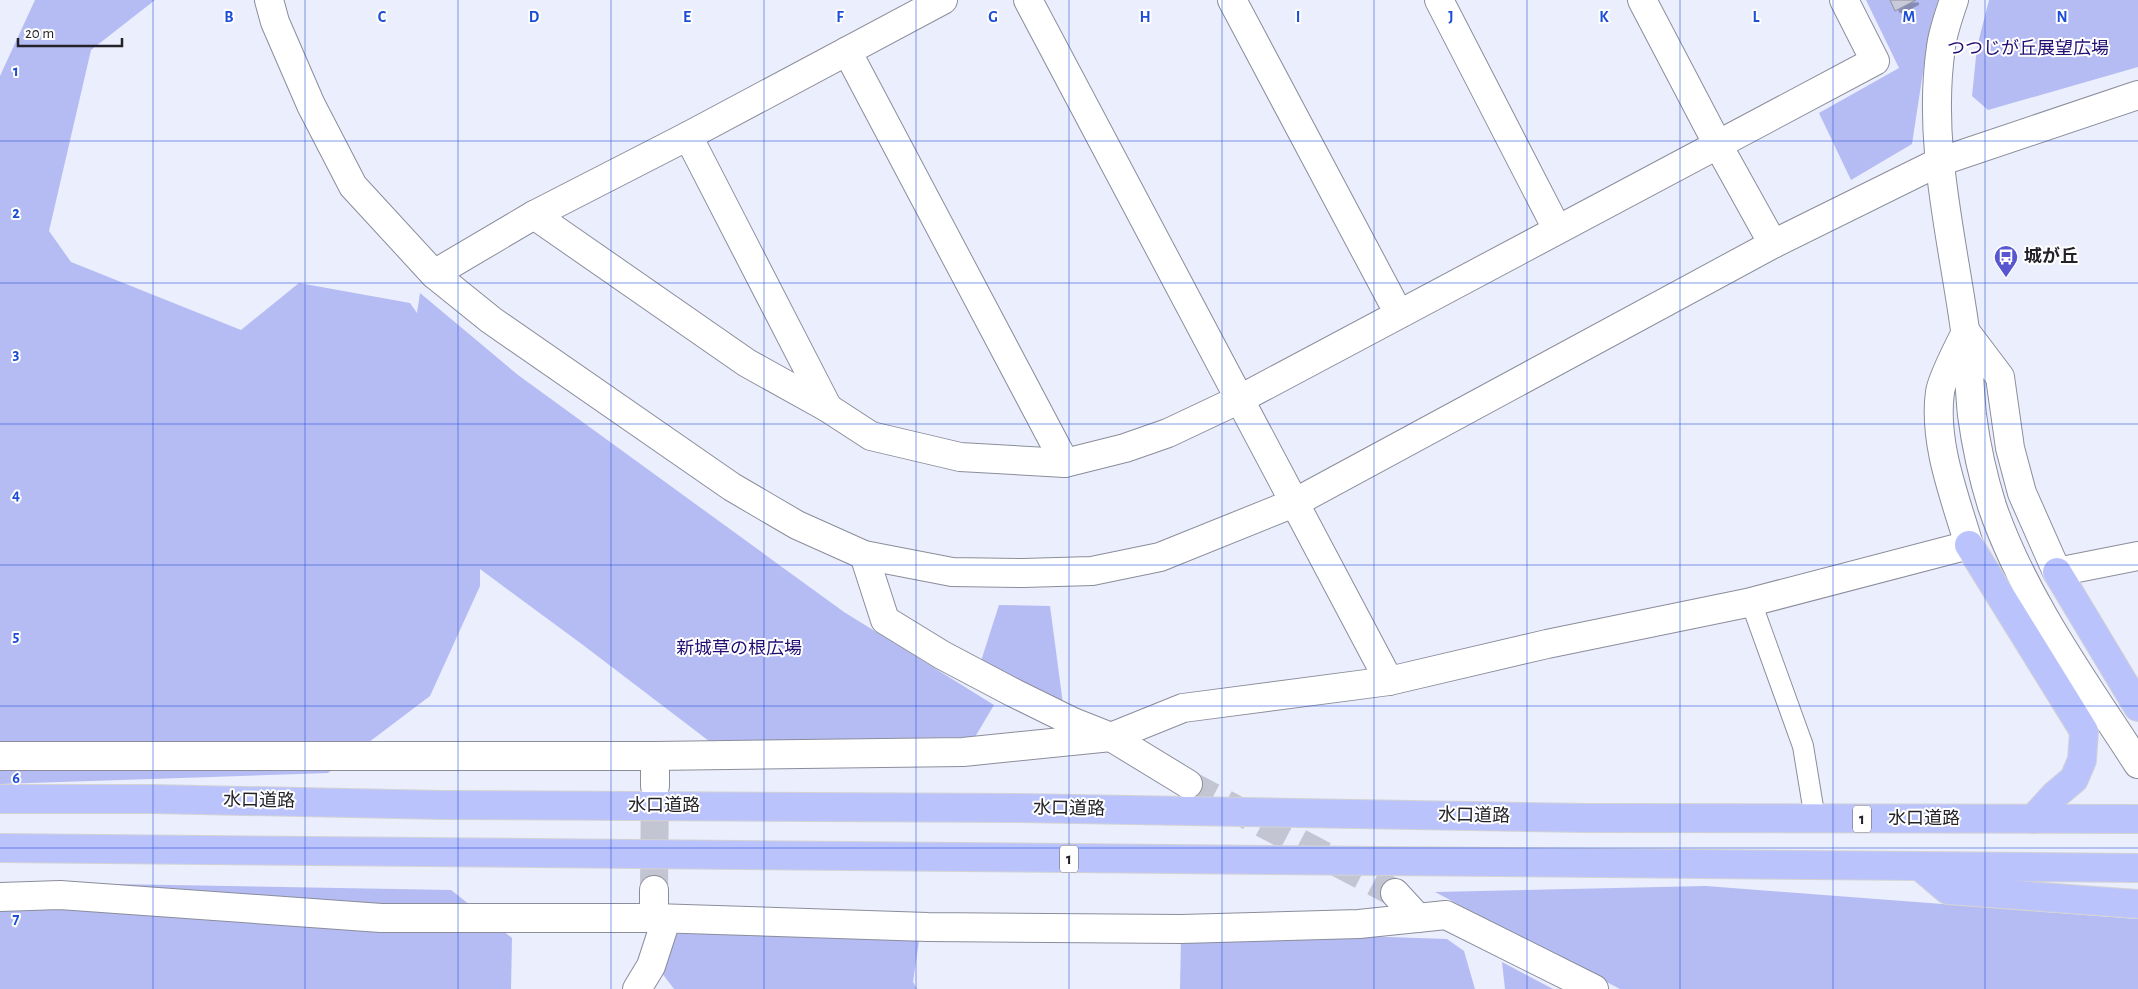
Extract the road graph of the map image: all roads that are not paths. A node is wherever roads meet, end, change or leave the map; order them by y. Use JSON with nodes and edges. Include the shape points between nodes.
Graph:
{"nodes":[{"id":1,"x":269,"y":0,"type":"edge"},
{"id":2,"x":943,"y":0,"type":"edge"},
{"id":3,"x":1028,"y":0,"type":"edge"},
{"id":4,"x":1232,"y":0,"type":"edge"},
{"id":5,"x":1439,"y":0,"type":"edge"},
{"id":6,"x":1642,"y":0,"type":"edge"},
{"id":7,"x":1844,"y":0,"type":"edge"},
{"id":8,"x":1954,"y":0,"type":"edge"},
{"id":9,"x":847,"y":50,"type":"junction"},
{"id":10,"x":2138,"y":96,"type":"edge"},
{"id":11,"x":688,"y":136,"type":"junction"},
{"id":12,"x":1718,"y":145,"type":"junction"},
{"id":13,"x":1939,"y":162,"type":"junction"},
{"id":14,"x":534,"y":215,"type":"junction"},
{"id":15,"x":1557,"y":229,"type":"junction"},
{"id":16,"x":1773,"y":244,"type":"junction"},
{"id":17,"x":434,"y":274,"type":"junction"},
{"id":18,"x":1399,"y":314,"type":"junction"},
{"id":19,"x":1966,"y":332,"type":"junction"},
{"id":20,"x":1240,"y":399,"type":"junction"},
{"id":21,"x":828,"y":408,"type":"junction"},
{"id":22,"x":1065,"y":463,"type":"junction"},
{"id":23,"x":1294,"y":503,"type":"junction"},
{"id":24,"x":1969,"y":545,"type":"junction"},
{"id":25,"x":864,"y":555,"type":"junction"},
{"id":26,"x":2138,"y":556,"type":"edge"},
{"id":27,"x":2057,"y":572,"type":"junction"},
{"id":28,"x":1751,"y":602,"type":"junction"},
{"id":29,"x":1389,"y":681,"type":"junction"},
{"id":30,"x":2138,"y":707,"type":"edge"},
{"id":31,"x":1111,"y":736,"type":"junction"},
{"id":32,"x":0,"y":756,"type":"edge"},
{"id":33,"x":655,"y":756,"type":"junction"},
{"id":34,"x":2138,"y":764,"type":"edge"},
{"id":35,"x":1188,"y":784,"type":"tunnel mouth"},
{"id":36,"x":655,"y":786,"type":"tunnel mouth"},
{"id":37,"x":0,"y":799,"type":"edge"},
{"id":38,"x":2033,"y":818,"type":"junction"},
{"id":39,"x":2138,"y":819,"type":"edge"},
{"id":40,"x":1815,"y":820,"type":"junction"},
{"id":41,"x":0,"y":848,"type":"edge"},
{"id":42,"x":1922,"y":868,"type":"junction"},
{"id":43,"x":2138,"y":868,"type":"edge"},
{"id":44,"x":654,"y":890,"type":"tunnel mouth"},
{"id":45,"x":1396,"y":893,"type":"tunnel mouth"},
{"id":46,"x":0,"y":897,"type":"edge"},
{"id":47,"x":2138,"y":904,"type":"edge"},
{"id":48,"x":1418,"y":918,"type":"junction"},
{"id":49,"x":660,"y":919,"type":"junction"},
{"id":50,"x":637,"y":989,"type":"edge"},
{"id":51,"x":1594,"y":989,"type":"edge"}],
"edges":[{"from":1,"to":17,"type":"street","via":[[275,22],[311,106],[353,186]]},
{"from":2,"to":9,"type":"street"},
{"from":3,"to":20,"type":"street"},
{"from":4,"to":18,"type":"street"},
{"from":5,"to":15,"type":"street"},
{"from":6,"to":12,"type":"street"},
{"from":7,"to":12,"type":"street","via":[[1875,61]]},
{"from":8,"to":13,"type":"street","via":[[1941,46],[1937,128]]},
{"from":9,"to":11,"type":"street"},
{"from":9,"to":22,"type":"street"},
{"from":10,"to":13,"type":"street"},
{"from":11,"to":14,"type":"street"},
{"from":11,"to":21,"type":"street"},
{"from":12,"to":15,"type":"street"},
{"from":12,"to":16,"type":"street"},
{"from":13,"to":16,"type":"street"},
{"from":13,"to":19,"type":"street"},
{"from":14,"to":17,"type":"street"},
{"from":14,"to":21,"type":"street","via":[[748,363]]},
{"from":15,"to":18,"type":"street"},
{"from":16,"to":23,"type":"street"},
{"from":17,"to":25,"type":"street","via":[[491,320],[732,487],[797,525]]},
{"from":18,"to":20,"type":"street"},
{"from":19,"to":24,"type":"street","via":[[1940,390],[1940,432]]},
{"from":19,"to":27,"type":"street","via":[[2000,377],[2010,448],[2022,492]]},
{"from":19,"to":34,"type":"street","via":[[1972,416],[1992,506],[2020,572],[2051,628]]},
{"from":20,"to":22,"type":"street","via":[[1168,433]]},
{"from":20,"to":23,"type":"street"},
{"from":21,"to":22,"type":"street","via":[[871,436],[918,448],[960,457]]},
{"from":23,"to":25,"type":"street","via":[[1160,557],[1092,571],[952,572]]},
{"from":23,"to":29,"type":"street"},
{"from":24,"to":28,"type":"street"},
{"from":24,"to":38,"type":"highway","via":[[2084,731],[2082,760],[2074,779]]},
{"from":25,"to":31,"type":"street","via":[[884,620],[942,656],[1014,693],[1073,722]]},
{"from":26,"to":27,"type":"street"},
{"from":27,"to":30,"type":"highway"},
{"from":28,"to":29,"type":"street"},
{"from":28,"to":40,"type":"lane","via":[[1803,746]]},
{"from":29,"to":31,"type":"street","via":[[1183,708]]},
{"from":31,"to":33,"type":"street","via":[[963,752]]},
{"from":31,"to":35,"type":"street"},
{"from":32,"to":33,"type":"street"},
{"from":33,"to":36,"type":"street"},
{"from":37,"to":40,"type":"highway","name":"水口道路","number":"1","via":[[1019,808]]},
{"from":38,"to":39,"type":"highway","name":"水口道路","number":"1"},
{"from":38,"to":40,"type":"highway","name":"水口道路","number":"1"},
{"from":41,"to":42,"type":"highway","number":"1"},
{"from":42,"to":43,"type":"highway","number":"1"},
{"from":42,"to":47,"type":"highway","via":[[1948,890]]},
{"from":44,"to":49,"type":"street"},
{"from":45,"to":48,"type":"street"},
{"from":46,"to":49,"type":"street","via":[[60,895],[381,918]]},
{"from":48,"to":49,"type":"street","via":[[1359,924],[1181,929],[928,927]]},
{"from":48,"to":51,"type":"street","via":[[1446,915]]},
{"from":49,"to":50,"type":"street","via":[[651,966]]}]}
